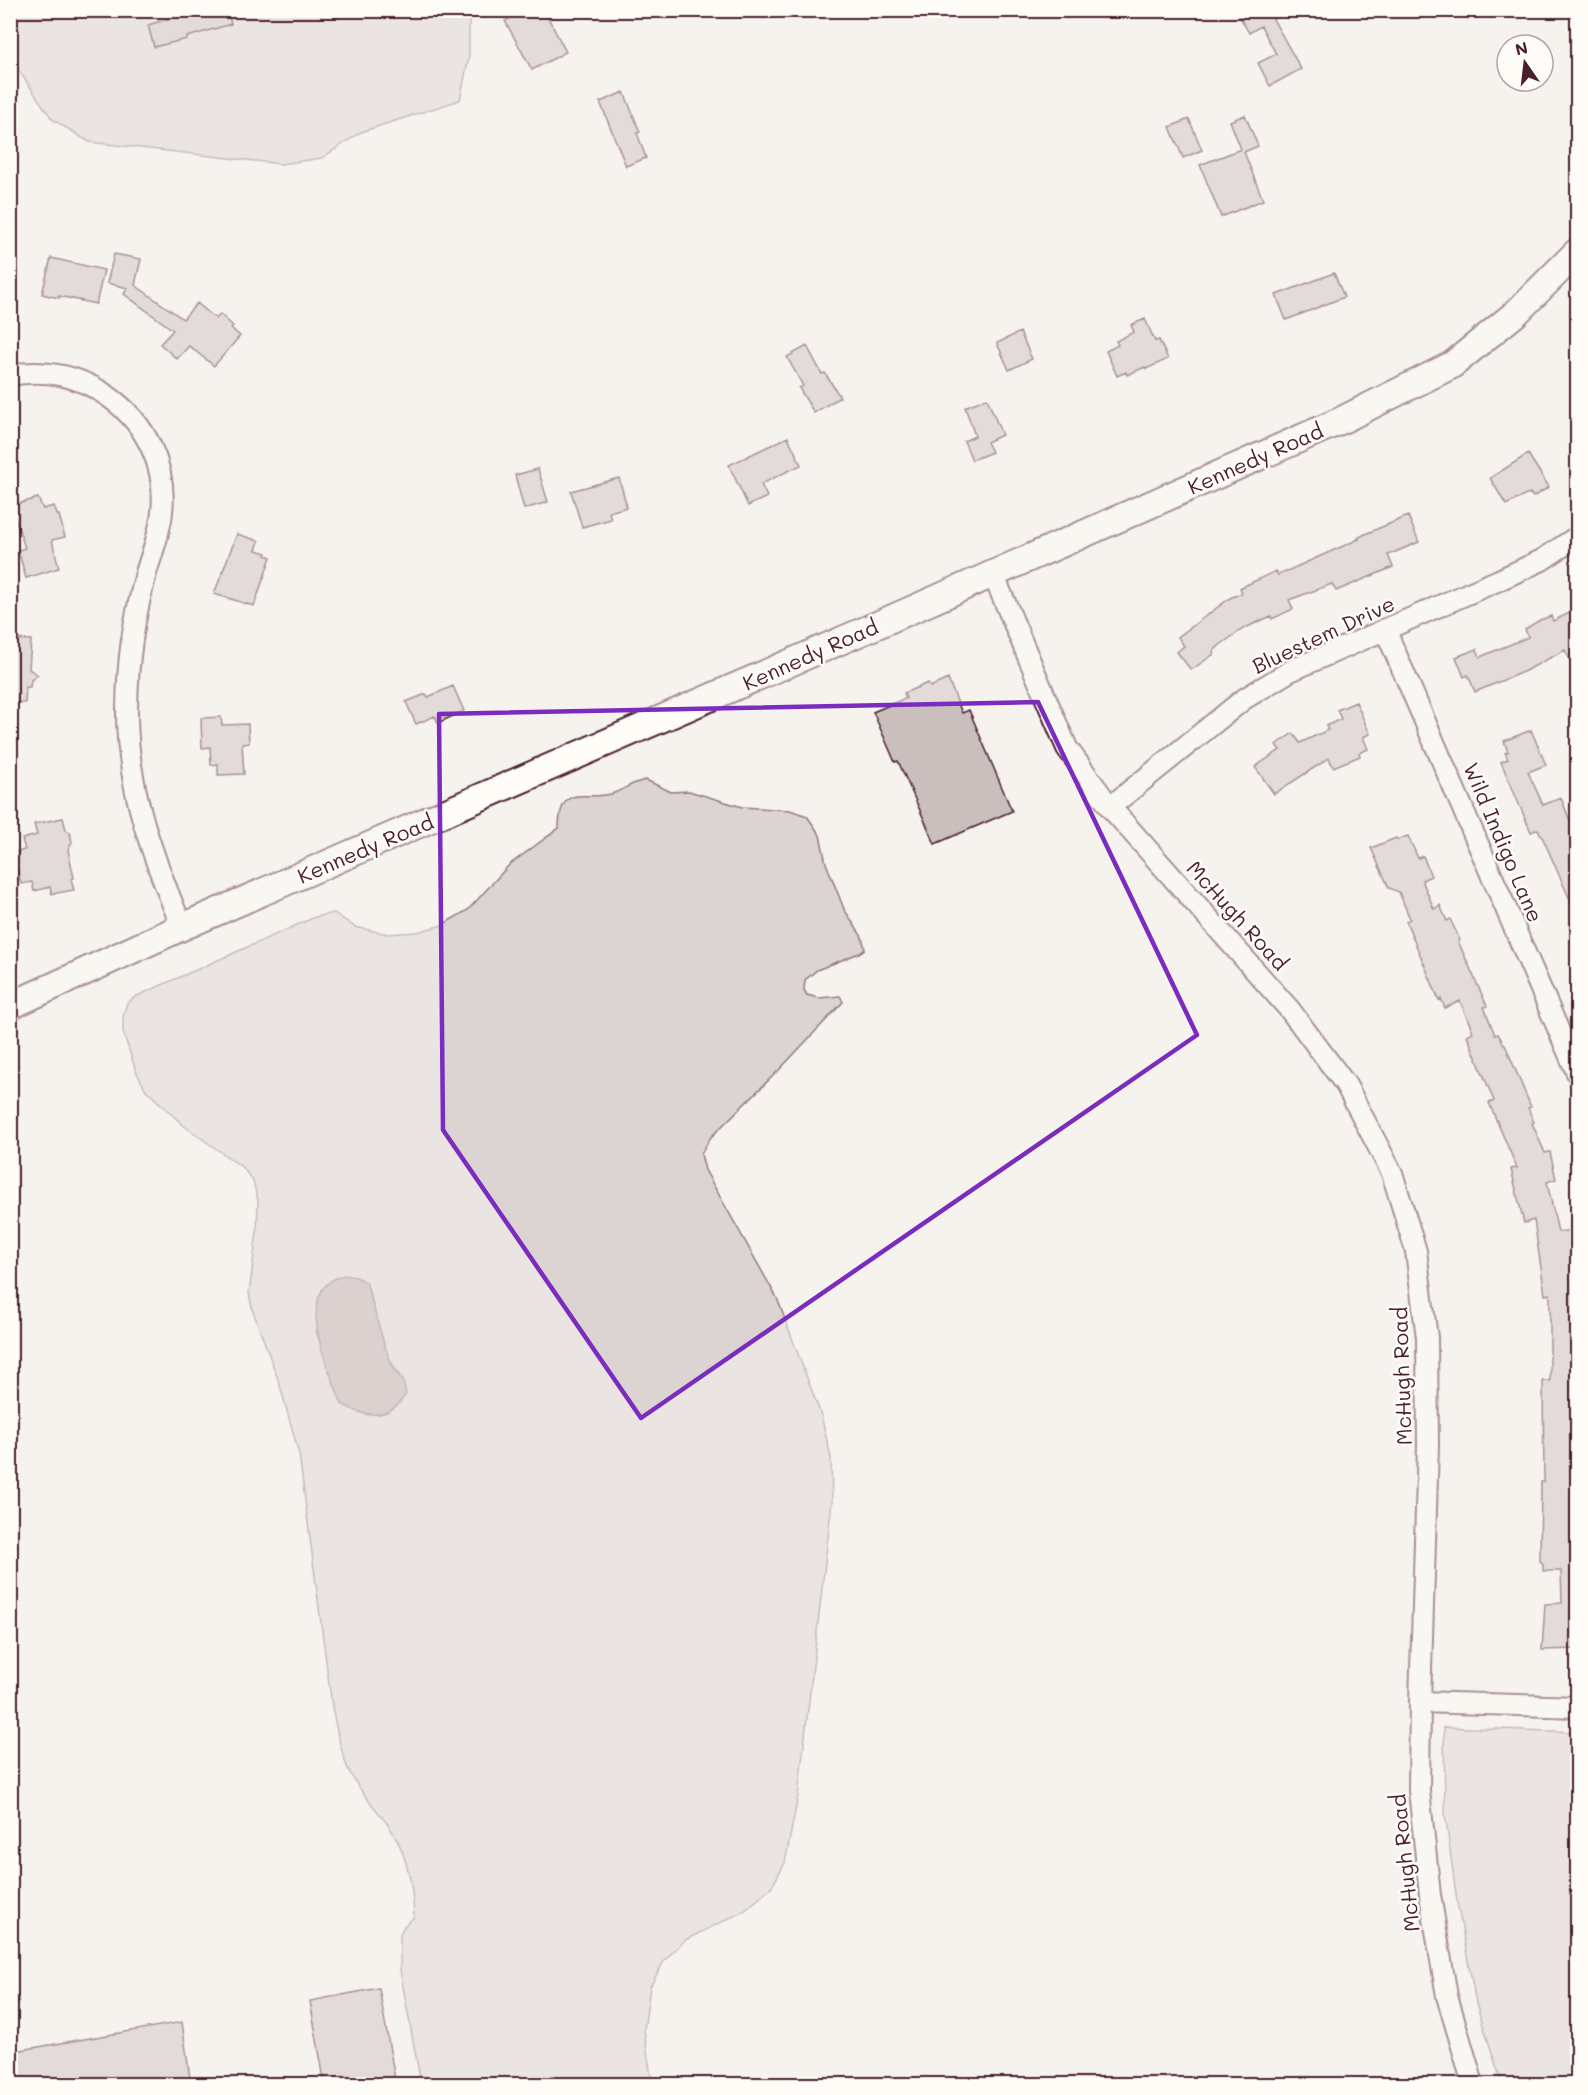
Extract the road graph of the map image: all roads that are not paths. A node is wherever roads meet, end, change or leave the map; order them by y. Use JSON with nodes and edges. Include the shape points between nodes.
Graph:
{"nodes":[{"id":1,"x":1578,"y":251,"type":"edge"},
{"id":2,"x":10,"y":375,"type":"edge"},
{"id":3,"x":1578,"y":536,"type":"edge"},
{"id":4,"x":993,"y":574,"type":"junction"},
{"id":5,"x":1385,"y":629,"type":"junction"},
{"id":6,"x":1110,"y":807,"type":"junction"},
{"id":7,"x":182,"y":927,"type":"junction"},
{"id":8,"x":10,"y":1006,"type":"edge"},
{"id":9,"x":1578,"y":1075,"type":"edge"},
{"id":10,"x":1420,"y":1702,"type":"junction"},
{"id":11,"x":1578,"y":1707,"type":"edge"},
{"id":12,"x":1473,"y":2085,"type":"edge"}],
"edges":[{"from":1,"to":4,"type":"main road","name":"Kennedy Road","via":[[1516,313],[1452,364],[1340,421]]},
{"from":2,"to":7,"type":"street","via":[[66,375],[94,387],[130,415],[151,446],[159,469],[162,511],[129,665],[128,743],[144,828]]},
{"from":3,"to":5,"type":"street","name":"Bluestem Drive","via":[[1542,560]]},
{"from":4,"to":6,"type":"street","name":"McHugh Road","via":[[1067,748]]},
{"from":4,"to":7,"type":"main road","name":"Kennedy Road"},
{"from":5,"to":6,"type":"street","name":"Bluestem Drive","via":[[1290,671],[1244,699]]},
{"from":5,"to":9,"type":"street","name":"Wild Indigo Lane"},
{"from":6,"to":10,"type":"street","name":"McHugh Road","via":[[1290,1010],[1346,1085],[1392,1173],[1416,1251],[1427,1338],[1428,1445]]},
{"from":7,"to":8,"type":"main road","name":"Kennedy Road"},
{"from":10,"to":11,"type":"street"},
{"from":10,"to":12,"type":"street","name":"McHugh Road","via":[[1419,1790],[1430,1895],[1447,1995]]}]}
